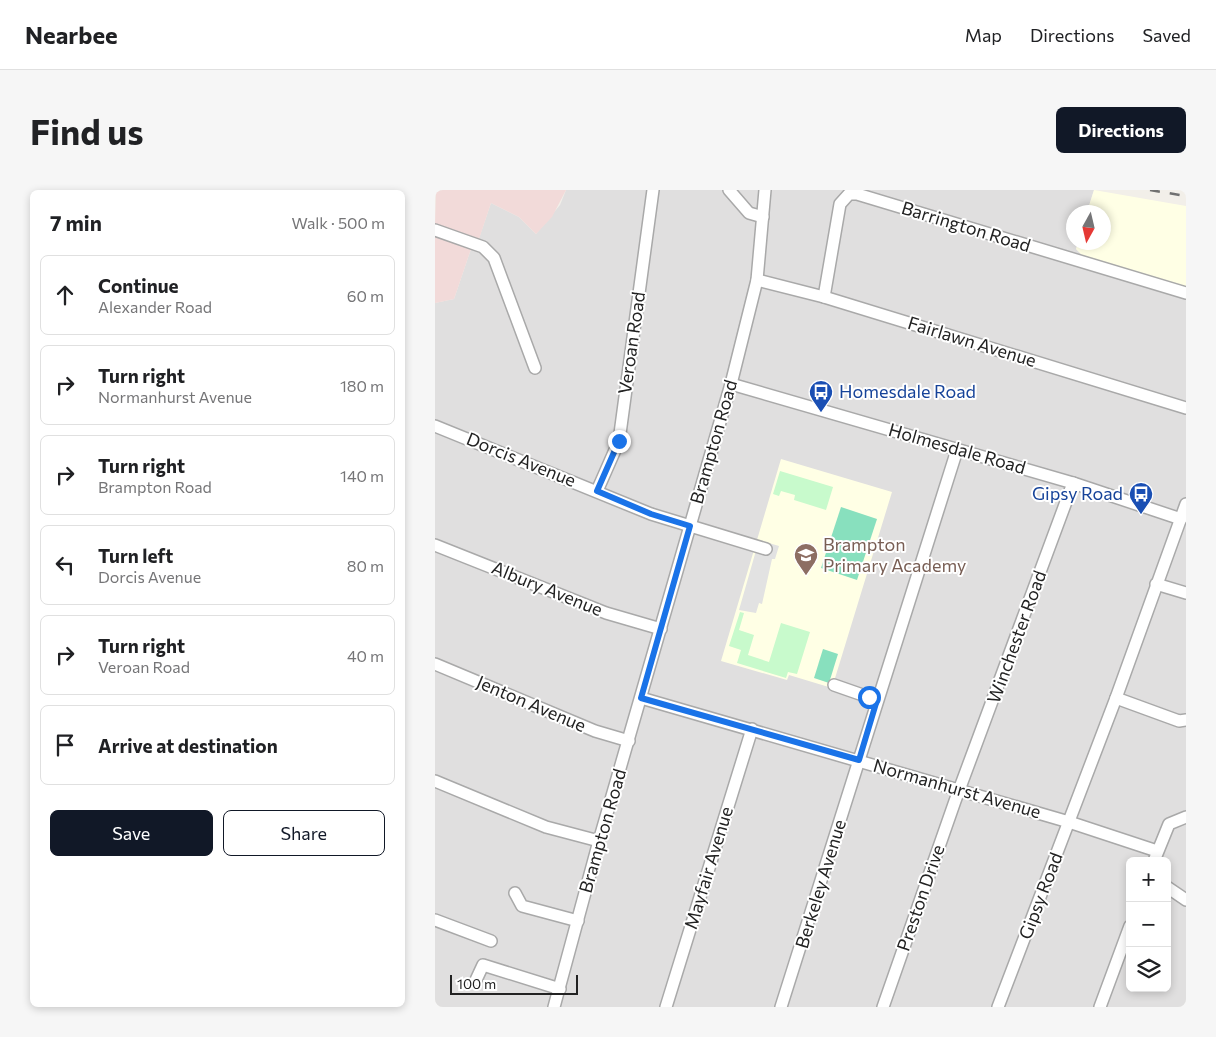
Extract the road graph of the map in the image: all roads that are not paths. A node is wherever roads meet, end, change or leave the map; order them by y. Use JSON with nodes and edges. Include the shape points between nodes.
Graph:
{"nodes":[{"id":1,"x":653,"y":190,"type":"edge"},
{"id":2,"x":729,"y":190,"type":"edge"},
{"id":3,"x":765,"y":190,"type":"edge"},
{"id":4,"x":763,"y":217,"type":"junction"},
{"id":5,"x":435,"y":230,"type":"edge"},
{"id":6,"x":757,"y":280,"type":"junction"},
{"id":7,"x":1186,"y":293,"type":"edge"},
{"id":8,"x":824,"y":297,"type":"junction"},
{"id":9,"x":535,"y":368,"type":"dead end"},
{"id":10,"x":731,"y":384,"type":"junction"},
{"id":11,"x":1186,"y":408,"type":"edge"},
{"id":12,"x":435,"y":426,"type":"edge"},
{"id":13,"x":957,"y":450,"type":"junction"},
{"id":14,"x":1073,"y":483,"type":"junction"},
{"id":15,"x":597,"y":491,"type":"junction"},
{"id":16,"x":1186,"y":504,"type":"edge"},
{"id":17,"x":1181,"y":519,"type":"junction"},
{"id":18,"x":690,"y":526,"type":"junction"},
{"id":19,"x":435,"y":545,"type":"edge"},
{"id":20,"x":766,"y":549,"type":"dead end"},
{"id":21,"x":1156,"y":584,"type":"junction"},
{"id":22,"x":1186,"y":593,"type":"edge"},
{"id":23,"x":661,"y":629,"type":"junction"},
{"id":24,"x":435,"y":664,"type":"edge"},
{"id":25,"x":834,"y":685,"type":"dead end"},
{"id":26,"x":641,"y":698,"type":"junction"},
{"id":27,"x":1115,"y":698,"type":"junction"},
{"id":28,"x":877,"y":700,"type":"junction"},
{"id":29,"x":1186,"y":720,"type":"edge"},
{"id":30,"x":752,"y":729,"type":"junction"},
{"id":31,"x":629,"y":741,"type":"junction"},
{"id":32,"x":859,"y":760,"type":"junction"},
{"id":33,"x":435,"y":781,"type":"edge"},
{"id":34,"x":961,"y":790,"type":"junction"},
{"id":35,"x":1186,"y":817,"type":"edge"},
{"id":36,"x":1069,"y":822,"type":"junction"},
{"id":37,"x":599,"y":841,"type":"junction"},
{"id":38,"x":1155,"y":856,"type":"edge"},
{"id":39,"x":1171,"y":889,"type":"edge"},
{"id":40,"x":515,"y":893,"type":"dead end"},
{"id":41,"x":1186,"y":900,"type":"edge"},
{"id":42,"x":435,"y":920,"type":"edge"},
{"id":43,"x":578,"y":921,"type":"junction"},
{"id":44,"x":1126,"y":936,"type":"edge"},
{"id":45,"x":491,"y":941,"type":"dead end"},
{"id":46,"x":475,"y":980,"type":"dead end"},
{"id":47,"x":559,"y":989,"type":"junction"},
{"id":48,"x":554,"y":1007,"type":"edge"},
{"id":49,"x":666,"y":1007,"type":"edge"},
{"id":50,"x":781,"y":1007,"type":"edge"},
{"id":51,"x":883,"y":1007,"type":"edge"},
{"id":52,"x":999,"y":1007,"type":"edge"},
{"id":53,"x":1099,"y":1007,"type":"edge"}],
"edges":[{"from":1,"to":15,"type":"street","name":"Veroan Road","via":[[619,441]]},
{"from":2,"to":4,"type":"street","via":[[749,213]]},
{"from":3,"to":4,"type":"street","name":"Brampton Road"},
{"from":4,"to":6,"type":"street","name":"Brampton Road"},
{"from":5,"to":9,"type":"street","via":[[483,247],[494,258]]},
{"from":6,"to":8,"type":"street","name":"Fairlawn Avenue"},
{"from":6,"to":10,"type":"street","name":"Brampton Road"},
{"from":7,"to":8,"type":"street","name":"Barrington Road","via":[[849,194],[840,204]]},
{"from":8,"to":11,"type":"street","name":"Fairlawn Avenue"},
{"from":10,"to":13,"type":"street","name":"Holmesdale Road"},
{"from":10,"to":18,"type":"street","name":"Brampton Road"},
{"from":12,"to":15,"type":"street","name":"Dorcis Avenue"},
{"from":13,"to":14,"type":"street","name":"Holmesdale Road"},
{"from":13,"to":28,"type":"street","name":"Berkeley Avenue"},
{"from":14,"to":17,"type":"street","name":"Holmesdale Road"},
{"from":14,"to":34,"type":"street","name":"Winchester Road"},
{"from":15,"to":18,"type":"street","name":"Dorcis Avenue","via":[[651,514]]},
{"from":16,"to":17,"type":"street","name":"Gipsy Road"},
{"from":17,"to":21,"type":"street","name":"Gipsy Road"},
{"from":18,"to":20,"type":"street","name":"Dorcis Avenue"},
{"from":18,"to":23,"type":"street","name":"Brampton Road"},
{"from":19,"to":23,"type":"street","name":"Albury Avenue","via":[[606,613]]},
{"from":21,"to":22,"type":"street"},
{"from":21,"to":27,"type":"street","name":"Gipsy Road"},
{"from":23,"to":26,"type":"street","name":"Brampton Road"},
{"from":24,"to":31,"type":"street","name":"Jenton Avenue","via":[[555,715]]},
{"from":25,"to":28,"type":"street"},
{"from":26,"to":30,"type":"street","name":"Normanhurst Avenue"},
{"from":26,"to":31,"type":"street","name":"Brampton Road"},
{"from":27,"to":29,"type":"street","via":[[1179,721]]},
{"from":27,"to":36,"type":"street","name":"Gipsy Road"},
{"from":28,"to":32,"type":"street","name":"Berkeley Avenue"},
{"from":30,"to":32,"type":"street","name":"Normanhurst Avenue"},
{"from":30,"to":49,"type":"street","name":"Mayfair Avenue"},
{"from":31,"to":37,"type":"street","name":"Brampton Road"},
{"from":32,"to":34,"type":"street","name":"Normanhurst Avenue"},
{"from":32,"to":50,"type":"street","name":"Berkeley Avenue"},
{"from":33,"to":37,"type":"street","via":[[546,827]]},
{"from":34,"to":36,"type":"street","name":"Normanhurst Avenue"},
{"from":34,"to":51,"type":"street","name":"Preston Drive"},
{"from":35,"to":38,"type":"street","via":[[1169,824]]},
{"from":36,"to":38,"type":"street","name":"Normanhurst Avenue","via":[[1144,845]]},
{"from":36,"to":52,"type":"street","name":"Gipsy Road"},
{"from":37,"to":43,"type":"street","name":"Brampton Road"},
{"from":39,"to":41,"type":"street"},
{"from":40,"to":43,"type":"street","via":[[522,906]]},
{"from":42,"to":45,"type":"street"},
{"from":43,"to":47,"type":"street","name":"Brampton Road"},
{"from":44,"to":53,"type":"street"},
{"from":46,"to":47,"type":"street","via":[[483,965]]},
{"from":47,"to":48,"type":"street","name":"Brampton Road"}]}
